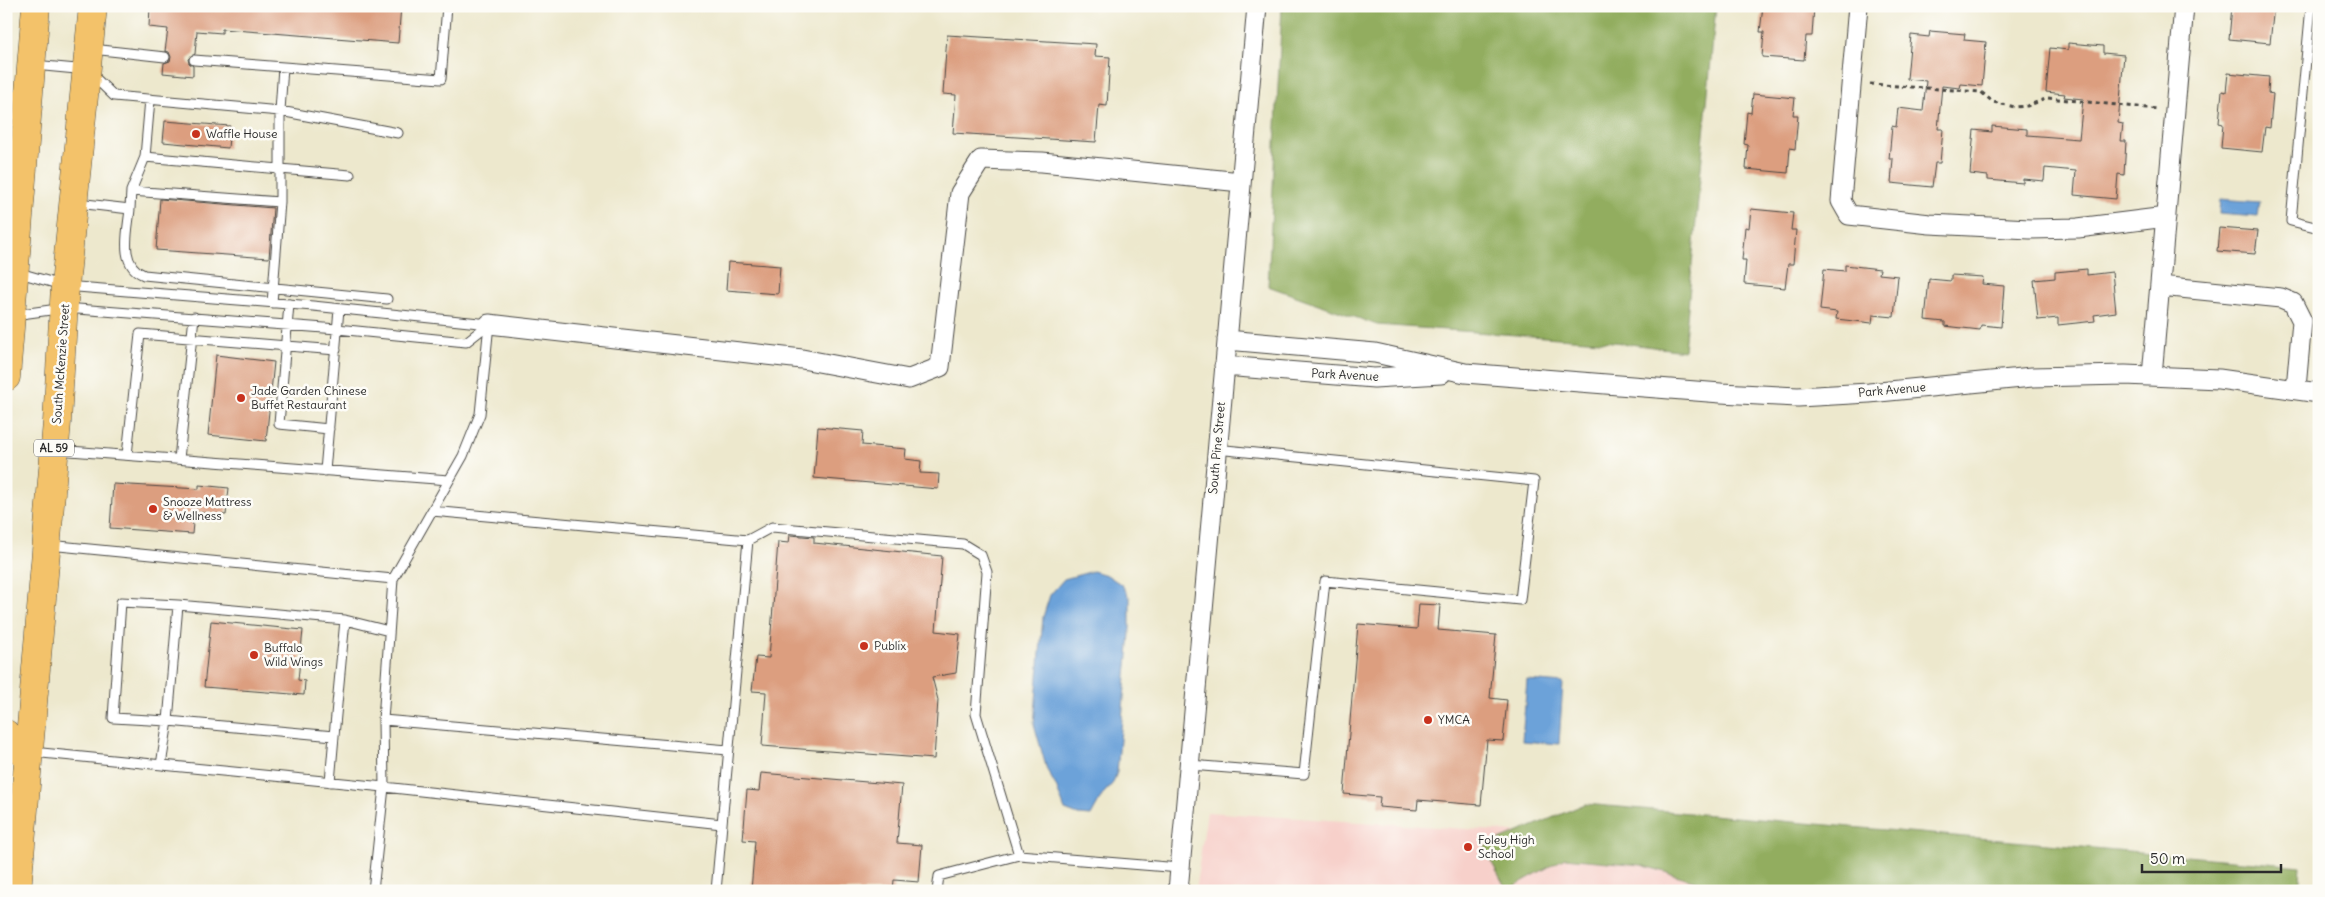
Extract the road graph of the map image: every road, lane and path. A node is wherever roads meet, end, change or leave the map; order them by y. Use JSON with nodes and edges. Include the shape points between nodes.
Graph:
{"nodes":[{"id":1,"x":36,"y":6,"type":"edge"},
{"id":2,"x":93,"y":6,"type":"edge"},
{"id":3,"x":448,"y":6,"type":"edge"},
{"id":4,"x":1257,"y":6,"type":"edge"},
{"id":5,"x":1858,"y":6,"type":"edge"},
{"id":6,"x":2184,"y":6,"type":"edge"},
{"id":7,"x":2311,"y":6,"type":"edge"},
{"id":8,"x":164,"y":57,"type":"dead end"},
{"id":9,"x":88,"y":59,"type":"junction"},
{"id":10,"x":194,"y":60,"type":"dead end"},
{"id":11,"x":31,"y":65,"type":"junction"},
{"id":12,"x":283,"y":67,"type":"junction"},
{"id":13,"x":1851,"y":83,"type":"junction"},
{"id":14,"x":150,"y":99,"type":"junction"},
{"id":15,"x":280,"y":111,"type":"junction"},
{"id":16,"x":2175,"y":111,"type":"junction"},
{"id":17,"x":398,"y":132,"type":"dead end"},
{"id":18,"x":145,"y":157,"type":"junction"},
{"id":19,"x":280,"y":169,"type":"junction"},
{"id":20,"x":350,"y":175,"type":"dead end"},
{"id":21,"x":1241,"y":182,"type":"junction"},
{"id":22,"x":131,"y":191,"type":"junction"},
{"id":23,"x":74,"y":202,"type":"junction"},
{"id":24,"x":280,"y":202,"type":"junction"},
{"id":25,"x":130,"y":209,"type":"junction"},
{"id":26,"x":2166,"y":217,"type":"junction"},
{"id":27,"x":2319,"y":228,"type":"edge"},
{"id":28,"x":2160,"y":286,"type":"junction"},
{"id":29,"x":272,"y":289,"type":"junction"},
{"id":30,"x":10,"y":294,"type":"edge"},
{"id":31,"x":65,"y":297,"type":"junction"},
{"id":32,"x":387,"y":299,"type":"dead end"},
{"id":33,"x":272,"y":303,"type":"junction"},
{"id":34,"x":289,"y":304,"type":"junction"},
{"id":35,"x":339,"y":309,"type":"junction"},
{"id":36,"x":194,"y":317,"type":"junction"},
{"id":37,"x":489,"y":324,"type":"junction"},
{"id":38,"x":288,"y":325,"type":"junction"},
{"id":39,"x":338,"y":328,"type":"junction"},
{"id":40,"x":192,"y":340,"type":"junction"},
{"id":41,"x":1227,"y":340,"type":"junction"},
{"id":42,"x":286,"y":347,"type":"junction"},
{"id":43,"x":336,"y":350,"type":"junction"},
{"id":44,"x":1224,"y":366,"type":"junction"},
{"id":45,"x":1465,"y":373,"type":"junction"},
{"id":46,"x":2152,"y":376,"type":"junction"},
{"id":47,"x":6,"y":377,"type":"edge"},
{"id":48,"x":2296,"y":388,"type":"junction"},
{"id":49,"x":2319,"y":392,"type":"edge"},
{"id":50,"x":329,"y":429,"type":"junction"},
{"id":51,"x":1216,"y":449,"type":"junction"},
{"id":52,"x":54,"y":450,"type":"junction"},
{"id":53,"x":127,"y":455,"type":"junction"},
{"id":54,"x":179,"y":459,"type":"junction"},
{"id":55,"x":325,"y":471,"type":"junction"},
{"id":56,"x":450,"y":480,"type":"junction"},
{"id":57,"x":432,"y":511,"type":"junction"},
{"id":58,"x":748,"y":540,"type":"junction"},
{"id":59,"x":46,"y":545,"type":"junction"},
{"id":60,"x":392,"y":579,"type":"junction"},
{"id":61,"x":178,"y":606,"type":"junction"},
{"id":62,"x":344,"y":620,"type":"junction"},
{"id":63,"x":389,"y":631,"type":"junction"},
{"id":64,"x":382,"y":720,"type":"junction"},
{"id":65,"x":168,"y":721,"type":"junction"},
{"id":66,"x":6,"y":734,"type":"edge"},
{"id":67,"x":334,"y":736,"type":"junction"},
{"id":68,"x":728,"y":750,"type":"junction"},
{"id":69,"x":29,"y":752,"type":"junction"},
{"id":70,"x":161,"y":765,"type":"junction"},
{"id":71,"x":1190,"y":765,"type":"junction"},
{"id":72,"x":6,"y":776,"type":"edge"},
{"id":73,"x":330,"y":782,"type":"junction"},
{"id":74,"x":384,"y":788,"type":"junction"},
{"id":75,"x":722,"y":824,"type":"junction"},
{"id":76,"x":1019,"y":855,"type":"junction"},
{"id":77,"x":1180,"y":868,"type":"junction"},
{"id":78,"x":9,"y":891,"type":"edge"},
{"id":79,"x":17,"y":891,"type":"edge"},
{"id":80,"x":373,"y":891,"type":"edge"},
{"id":81,"x":716,"y":891,"type":"edge"},
{"id":82,"x":937,"y":891,"type":"edge"},
{"id":83,"x":1178,"y":891,"type":"edge"}],
"edges":[{"from":1,"to":11,"type":"main road"},
{"from":2,"to":9,"type":"main road","name":"South McKenzie Street","number":"AL 59"},
{"from":3,"to":12,"type":"lane","via":[[441,79]]},
{"from":4,"to":21,"type":"street","name":"South Pine Street"},
{"from":5,"to":13,"type":"street"},
{"from":6,"to":16,"type":"street"},
{"from":7,"to":27,"type":"lane","via":[[2291,221]]},
{"from":8,"to":9,"type":"lane"},
{"from":9,"to":11,"type":"lane"},
{"from":9,"to":14,"type":"lane","via":[[114,96]]},
{"from":9,"to":23,"type":"main road","name":"South McKenzie Street","number":"AL 59"},
{"from":10,"to":12,"type":"lane"},
{"from":11,"to":30,"type":"main road"},
{"from":12,"to":15,"type":"lane"},
{"from":13,"to":16,"type":"path","via":[[1981,92],[1993,102],[2015,107],[2048,98]]},
{"from":13,"to":26,"type":"street","via":[[1841,201],[1849,215],[1930,224],[2030,228],[2078,228]]},
{"from":14,"to":15,"type":"lane"},
{"from":14,"to":18,"type":"lane"},
{"from":15,"to":17,"type":"lane"},
{"from":15,"to":19,"type":"lane"},
{"from":16,"to":26,"type":"street"},
{"from":18,"to":19,"type":"lane"},
{"from":18,"to":22,"type":"lane"},
{"from":19,"to":20,"type":"lane"},
{"from":19,"to":24,"type":"lane"},
{"from":21,"to":37,"type":"street","via":[[1042,162],[981,160],[960,194],[940,367],[909,379],[802,359]]},
{"from":21,"to":41,"type":"street","name":"South Pine Street"},
{"from":22,"to":24,"type":"lane"},
{"from":22,"to":25,"type":"lane"},
{"from":23,"to":25,"type":"lane"},
{"from":23,"to":31,"type":"main road","name":"South McKenzie Street","number":"AL 59"},
{"from":24,"to":29,"type":"lane"},
{"from":25,"to":29,"type":"lane","via":[[126,250],[127,258],[137,272],[152,277]]},
{"from":26,"to":28,"type":"street"},
{"from":28,"to":46,"type":"street"},
{"from":28,"to":48,"type":"street","via":[[2281,298],[2293,303],[2302,321]]},
{"from":29,"to":32,"type":"lane"},
{"from":29,"to":33,"type":"lane"},
{"from":30,"to":31,"type":"lane"},
{"from":30,"to":31,"type":"lane"},
{"from":30,"to":47,"type":"main road"},
{"from":31,"to":33,"type":"lane"},
{"from":31,"to":36,"type":"lane"},
{"from":31,"to":52,"type":"main road","name":"South McKenzie Street","number":"AL 59"},
{"from":33,"to":34,"type":"lane"},
{"from":34,"to":35,"type":"lane"},
{"from":34,"to":38,"type":"lane"},
{"from":35,"to":37,"type":"lane"},
{"from":35,"to":39,"type":"lane"},
{"from":36,"to":38,"type":"lane"},
{"from":36,"to":40,"type":"lane"},
{"from":37,"to":39,"type":"lane","via":[[466,342]]},
{"from":37,"to":56,"type":"lane","via":[[480,414]]},
{"from":38,"to":39,"type":"lane"},
{"from":38,"to":42,"type":"lane"},
{"from":39,"to":43,"type":"lane"},
{"from":40,"to":42,"type":"lane"},
{"from":40,"to":53,"type":"lane","via":[[140,334]]},
{"from":40,"to":54,"type":"lane"},
{"from":41,"to":44,"type":"street","name":"South Pine Street"},
{"from":41,"to":45,"type":"street","name":"Park Avenue","via":[[1375,353]]},
{"from":42,"to":43,"type":"lane"},
{"from":42,"to":50,"type":"lane","via":[[279,424]]},
{"from":43,"to":50,"type":"lane"},
{"from":44,"to":45,"type":"street","name":"Park Avenue","via":[[1374,378]]},
{"from":44,"to":51,"type":"street","name":"South Pine Street"},
{"from":45,"to":46,"type":"street","name":"Park Avenue","via":[[1798,397],[2032,377]]},
{"from":46,"to":48,"type":"street","name":"Park Avenue"},
{"from":48,"to":49,"type":"street","name":"Park Avenue"},
{"from":50,"to":55,"type":"lane"},
{"from":51,"to":71,"type":"street","name":"South Pine Street"},
{"from":51,"to":71,"type":"lane","via":[[1534,481],[1520,600],[1325,581],[1304,774]]},
{"from":52,"to":53,"type":"lane"},
{"from":52,"to":59,"type":"main road","name":"South McKenzie Street","number":"AL 59"},
{"from":53,"to":54,"type":"lane"},
{"from":54,"to":55,"type":"lane"},
{"from":55,"to":56,"type":"lane"},
{"from":56,"to":57,"type":"lane"},
{"from":57,"to":58,"type":"lane"},
{"from":57,"to":60,"type":"lane"},
{"from":58,"to":68,"type":"lane"},
{"from":58,"to":76,"type":"lane","via":[[772,527],[963,544],[981,555],[987,572],[976,714]]},
{"from":59,"to":60,"type":"lane"},
{"from":59,"to":69,"type":"main road","name":"South McKenzie Street","number":"AL 59"},
{"from":60,"to":63,"type":"lane"},
{"from":61,"to":62,"type":"lane"},
{"from":61,"to":65,"type":"lane"},
{"from":61,"to":65,"type":"lane","via":[[121,602],[113,718]]},
{"from":62,"to":63,"type":"lane"},
{"from":62,"to":67,"type":"lane"},
{"from":63,"to":64,"type":"lane"},
{"from":64,"to":68,"type":"lane"},
{"from":64,"to":74,"type":"lane"},
{"from":65,"to":67,"type":"lane"},
{"from":65,"to":70,"type":"lane"},
{"from":66,"to":69,"type":"main road","via":[[18,749]]},
{"from":67,"to":73,"type":"lane"},
{"from":68,"to":75,"type":"lane"},
{"from":69,"to":70,"type":"lane"},
{"from":69,"to":79,"type":"main road","name":"South McKenzie Street","number":"AL 59"},
{"from":70,"to":73,"type":"lane"},
{"from":71,"to":77,"type":"street","name":"South Pine Street"},
{"from":72,"to":78,"type":"main road","via":[[12,800]]},
{"from":73,"to":74,"type":"lane"},
{"from":74,"to":75,"type":"lane"},
{"from":74,"to":80,"type":"lane"},
{"from":75,"to":81,"type":"lane"},
{"from":76,"to":77,"type":"lane"},
{"from":76,"to":82,"type":"lane","via":[[939,876]]},
{"from":77,"to":83,"type":"street","name":"South Pine Street"}]}
